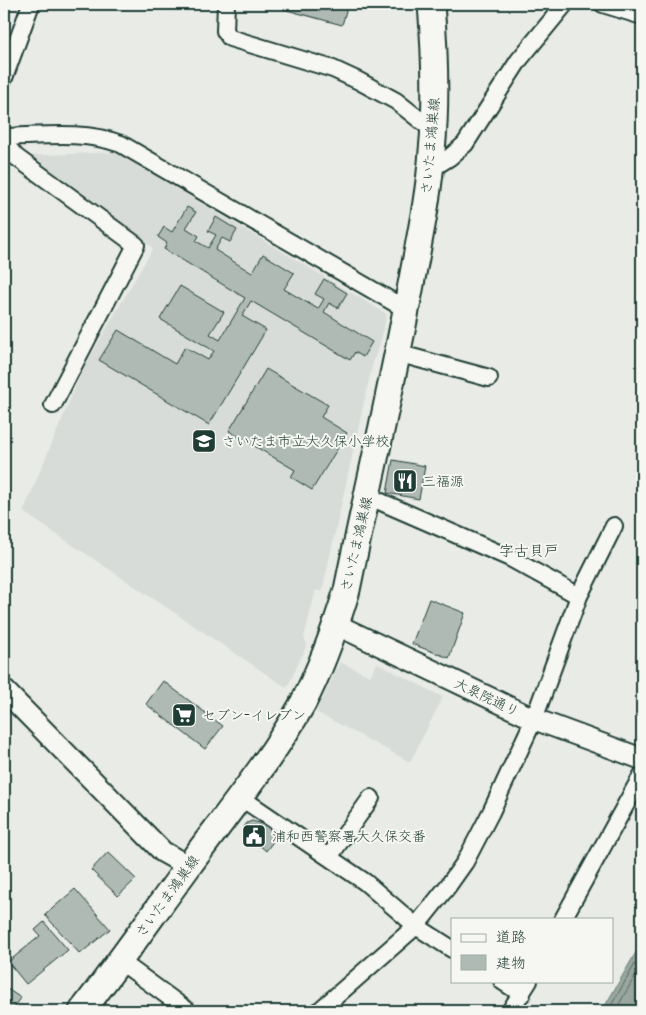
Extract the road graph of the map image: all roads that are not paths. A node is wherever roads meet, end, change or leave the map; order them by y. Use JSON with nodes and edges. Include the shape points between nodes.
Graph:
{"nodes":[{"id":1,"x":31,"y":4,"type":"edge"},
{"id":2,"x":226,"y":4,"type":"edge"},
{"id":3,"x":431,"y":4,"type":"edge"},
{"id":4,"x":565,"y":4,"type":"edge"},
{"id":5,"x":603,"y":4,"type":"edge"},
{"id":6,"x":642,"y":16,"type":"edge"},
{"id":7,"x":4,"y":78,"type":"edge"},
{"id":8,"x":434,"y":131,"type":"junction"},
{"id":9,"x":4,"y":137,"type":"edge"},
{"id":10,"x":430,"y":170,"type":"junction"},
{"id":11,"x":406,"y":310,"type":"junction"},
{"id":12,"x":397,"y":354,"type":"junction"},
{"id":13,"x":489,"y":378,"type":"dead end"},
{"id":14,"x":53,"y":405,"type":"dead end"},
{"id":15,"x":367,"y":497,"type":"junction"},
{"id":16,"x":614,"y":526,"type":"dead end"},
{"id":17,"x":579,"y":596,"type":"junction"},
{"id":18,"x":337,"y":625,"type":"junction"},
{"id":19,"x":4,"y":690,"type":"edge"},
{"id":20,"x":534,"y":719,"type":"junction"},
{"id":21,"x":642,"y":759,"type":"edge"},
{"id":22,"x":642,"y":775,"type":"edge"},
{"id":23,"x":240,"y":797,"type":"junction"},
{"id":24,"x":371,"y":798,"type":"dead end"},
{"id":25,"x":329,"y":857,"type":"junction"},
{"id":26,"x":188,"y":866,"type":"junction"},
{"id":27,"x":564,"y":918,"type":"edge"},
{"id":28,"x":416,"y":926,"type":"junction"},
{"id":29,"x":451,"y":949,"type":"edge"},
{"id":30,"x":120,"y":961,"type":"junction"},
{"id":31,"x":505,"y":982,"type":"edge"},
{"id":32,"x":525,"y":988,"type":"edge"},
{"id":33,"x":82,"y":1011,"type":"edge"},
{"id":34,"x":188,"y":1011,"type":"edge"},
{"id":35,"x":319,"y":1011,"type":"edge"},
{"id":36,"x":510,"y":1011,"type":"edge"}],
"edges":[{"from":1,"to":7,"type":"street"},
{"from":2,"to":8,"type":"street","via":[[225,31],[230,38],[333,69],[396,101]]},
{"from":3,"to":8,"type":"main road","name":"さいたま鴻巣線"},
{"from":4,"to":10,"type":"street","via":[[519,60],[465,144]]},
{"from":5,"to":6,"type":"street"},
{"from":8,"to":10,"type":"main road","name":"さいたま鴻巣線"},
{"from":9,"to":11,"type":"street","via":[[85,136],[120,144]]},
{"from":9,"to":14,"type":"street","via":[[16,157],[136,244]]},
{"from":10,"to":11,"type":"main road","name":"さいたま鴻巣線"},
{"from":11,"to":12,"type":"main road","name":"さいたま鴻巣線"},
{"from":12,"to":13,"type":"street"},
{"from":12,"to":15,"type":"main road","name":"さいたま鴻巣線"},
{"from":15,"to":17,"type":"street","via":[[510,558]]},
{"from":15,"to":18,"type":"main road","name":"さいたま鴻巣線"},
{"from":16,"to":17,"type":"street"},
{"from":17,"to":20,"type":"street"},
{"from":18,"to":20,"type":"street","name":"大泉院通り"},
{"from":18,"to":23,"type":"main road","name":"さいたま鴻巣線","via":[[303,703]]},
{"from":19,"to":26,"type":"street","via":[[163,852]]},
{"from":20,"to":21,"type":"street","name":"大泉院通り"},
{"from":20,"to":28,"type":"street","via":[[492,812],[464,862]]},
{"from":22,"to":27,"type":"street"},
{"from":23,"to":25,"type":"street"},
{"from":23,"to":26,"type":"main road","name":"さいたま鴻巣線"},
{"from":24,"to":25,"type":"street"},
{"from":25,"to":28,"type":"street","via":[[365,882]]},
{"from":26,"to":30,"type":"main road","name":"さいたま鴻巣線"},
{"from":28,"to":29,"type":"street"},
{"from":28,"to":35,"type":"street"},
{"from":30,"to":33,"type":"main road","name":"さいたま鴻巣線"},
{"from":30,"to":34,"type":"street"},
{"from":31,"to":32,"type":"street"},
{"from":32,"to":36,"type":"street"}]}
